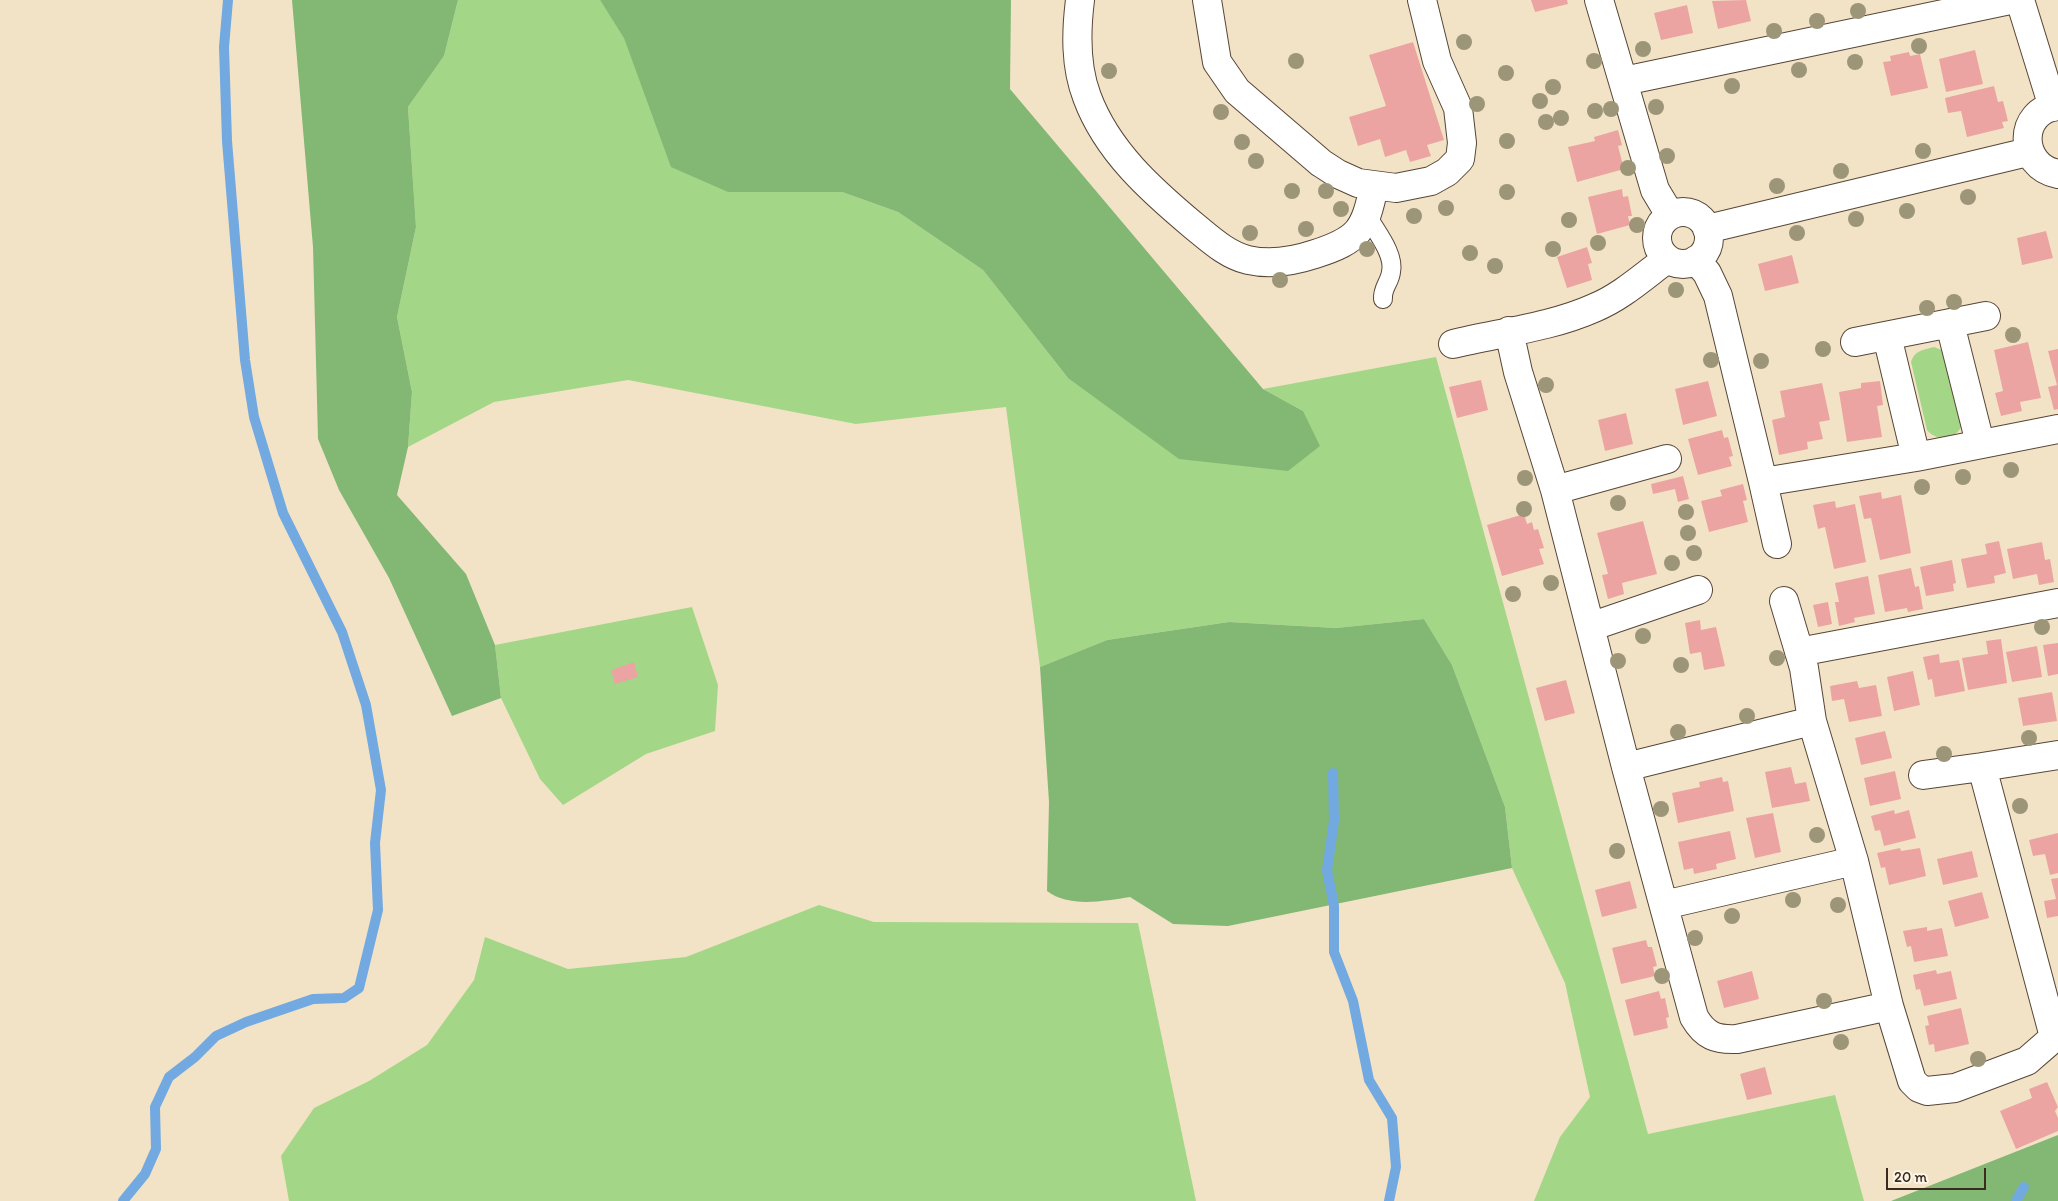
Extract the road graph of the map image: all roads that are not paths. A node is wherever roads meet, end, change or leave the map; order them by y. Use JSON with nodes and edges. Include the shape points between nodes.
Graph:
{"nodes":[{"id":1,"x":1080,"y":0,"type":"edge"},
{"id":2,"x":1207,"y":0,"type":"edge"},
{"id":3,"x":1422,"y":0,"type":"edge"},
{"id":4,"x":1599,"y":0,"type":"edge"},
{"id":5,"x":2010,"y":0,"type":"edge"},
{"id":6,"x":2020,"y":0,"type":"edge"},
{"id":7,"x":1624,"y":81,"type":"junction"},
{"id":8,"x":2055,"y":107,"type":"edge"},
{"id":9,"x":2028,"y":152,"type":"junction"},
{"id":10,"x":2058,"y":174,"type":"edge"},
{"id":11,"x":1374,"y":186,"type":"junction"},
{"id":12,"x":1670,"y":215,"type":"junction"},
{"id":13,"x":1368,"y":217,"type":"junction"},
{"id":14,"x":1707,"y":229,"type":"junction"},
{"id":15,"x":1667,"y":259,"type":"junction"},
{"id":16,"x":1696,"y":260,"type":"junction"},
{"id":17,"x":1383,"y":299,"type":"dead end"},
{"id":18,"x":1986,"y":316,"type":"dead end"},
{"id":19,"x":1950,"y":324,"type":"junction"},
{"id":20,"x":1509,"y":331,"type":"junction"},
{"id":21,"x":1887,"y":336,"type":"junction"},
{"id":22,"x":1855,"y":342,"type":"dead end"},
{"id":23,"x":1453,"y":344,"type":"dead end"},
{"id":24,"x":2058,"y":429,"type":"edge"},
{"id":25,"x":1980,"y":443,"type":"junction"},
{"id":26,"x":1916,"y":457,"type":"junction"},
{"id":27,"x":1667,"y":459,"type":"dead end"},
{"id":28,"x":1762,"y":482,"type":"junction"},
{"id":29,"x":1554,"y":490,"type":"junction"},
{"id":30,"x":1777,"y":544,"type":"dead end"},
{"id":31,"x":1698,"y":590,"type":"dead end"},
{"id":32,"x":1784,"y":601,"type":"dead end"},
{"id":33,"x":2058,"y":603,"type":"edge"},
{"id":34,"x":1590,"y":627,"type":"junction"},
{"id":35,"x":1799,"y":652,"type":"junction"},
{"id":36,"x":1812,"y":721,"type":"junction"},
{"id":37,"x":2058,"y":755,"type":"edge"},
{"id":38,"x":1626,"y":767,"type":"junction"},
{"id":39,"x":1982,"y":767,"type":"junction"},
{"id":40,"x":1923,"y":775,"type":"dead end"},
{"id":41,"x":1854,"y":861,"type":"junction"},
{"id":42,"x":1664,"y":905,"type":"junction"},
{"id":43,"x":1889,"y":1006,"type":"junction"},
{"id":44,"x":2056,"y":1036,"type":"edge"}],
"edges":[{"from":1,"to":13,"type":"street","via":[[1076,47],[1086,96],[1098,122],[1144,181],[1214,243],[1246,260],[1264,263],[1286,261],[1329,250],[1361,229]]},
{"from":2,"to":11,"type":"street","via":[[1217,62],[1237,91],[1321,163],[1351,180]]},
{"from":3,"to":11,"type":"street","via":[[1437,61],[1458,108],[1462,143],[1460,159],[1431,181],[1396,188]]},
{"from":4,"to":7,"type":"street"},
{"from":5,"to":7,"type":"street"},
{"from":6,"to":8,"type":"street"},
{"from":7,"to":12,"type":"street","via":[[1655,190]]},
{"from":8,"to":9,"type":"street","via":[[2036,117],[2027,134]]},
{"from":9,"to":10,"type":"street","via":[[2036,164]]},
{"from":9,"to":14,"type":"street"},
{"from":11,"to":13,"type":"street"},
{"from":12,"to":14,"type":"street","via":[[1692,213]]},
{"from":12,"to":15,"type":"street","via":[[1657,231],[1656,241]]},
{"from":13,"to":17,"type":"lane","via":[[1391,260],[1392,270],[1384,287]]},
{"from":14,"to":16,"type":"street","via":[[1707,246]]},
{"from":15,"to":16,"type":"street","via":[[1681,264]]},
{"from":15,"to":20,"type":"street","via":[[1595,308]]},
{"from":16,"to":28,"type":"street","via":[[1707,273],[1718,296]]},
{"from":18,"to":19,"type":"street"},
{"from":19,"to":21,"type":"street"},
{"from":19,"to":25,"type":"street"},
{"from":20,"to":23,"type":"street"},
{"from":20,"to":29,"type":"street","via":[[1518,372]]},
{"from":21,"to":22,"type":"street"},
{"from":21,"to":26,"type":"street"},
{"from":24,"to":25,"type":"street"},
{"from":25,"to":26,"type":"street"},
{"from":26,"to":28,"type":"street"},
{"from":27,"to":29,"type":"street"},
{"from":28,"to":30,"type":"street"},
{"from":29,"to":34,"type":"street"},
{"from":31,"to":34,"type":"street"},
{"from":32,"to":35,"type":"street"},
{"from":33,"to":35,"type":"street"},
{"from":34,"to":38,"type":"street"},
{"from":35,"to":36,"type":"street"},
{"from":36,"to":38,"type":"street"},
{"from":36,"to":41,"type":"street"},
{"from":37,"to":39,"type":"street"},
{"from":38,"to":42,"type":"street"},
{"from":39,"to":40,"type":"street"},
{"from":39,"to":44,"type":"street"},
{"from":41,"to":42,"type":"street"},
{"from":41,"to":43,"type":"street"},
{"from":42,"to":43,"type":"street","via":[[1694,1017],[1710,1037],[1737,1039]]},
{"from":43,"to":44,"type":"street","via":[[1908,1074],[1918,1088],[1927,1092],[1955,1088],[2027,1061]]}]}
